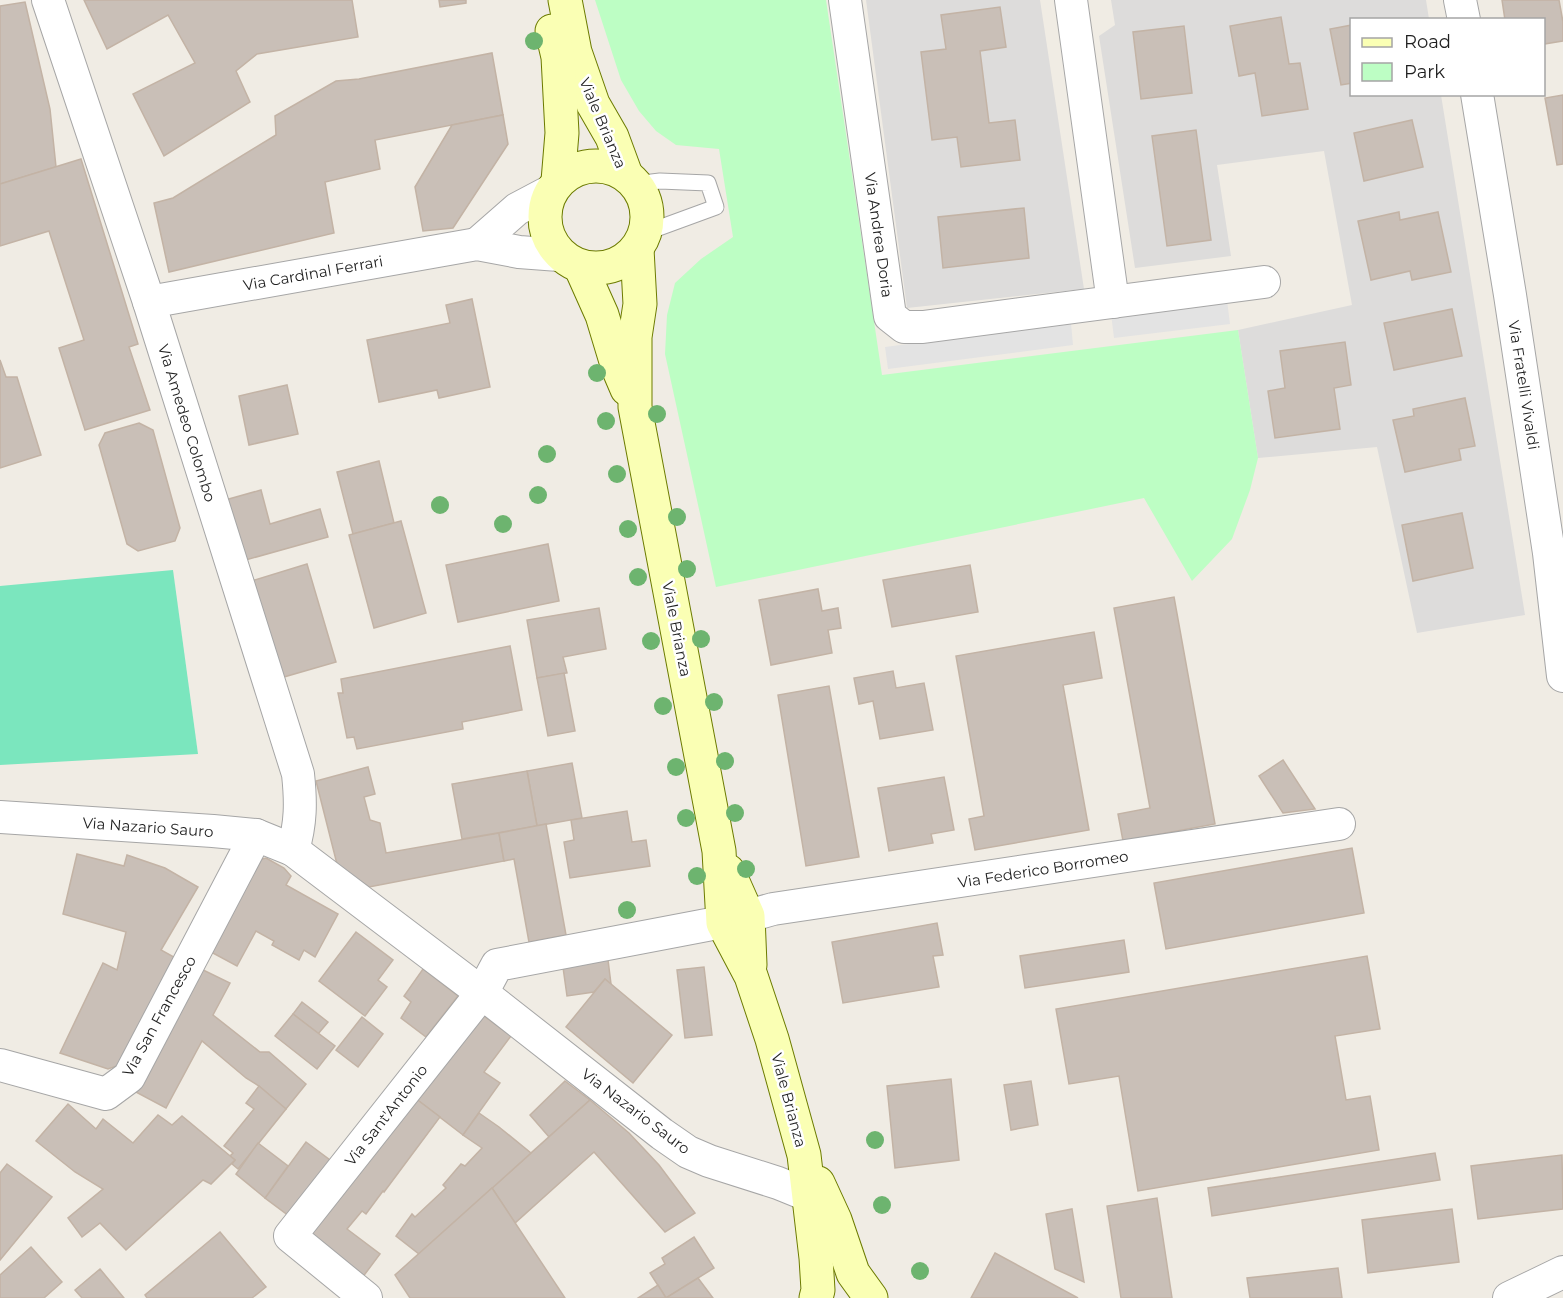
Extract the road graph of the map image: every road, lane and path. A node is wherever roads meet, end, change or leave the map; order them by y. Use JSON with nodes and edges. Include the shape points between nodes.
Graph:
{"nodes":[{"id":1,"x":48,"y":0,"type":"edge"},
{"id":2,"x":545,"y":0,"type":"edge"},
{"id":3,"x":565,"y":0,"type":"edge"},
{"id":4,"x":845,"y":0,"type":"edge"},
{"id":5,"x":1071,"y":0,"type":"edge"},
{"id":6,"x":1460,"y":0,"type":"edge"},
{"id":7,"x":1464,"y":18,"type":"edge"},
{"id":8,"x":1477,"y":96,"type":"edge"},
{"id":9,"x":630,"y":179,"type":"junction"},
{"id":10,"x":554,"y":186,"type":"junction"},
{"id":11,"x":641,"y":241,"type":"junction"},
{"id":12,"x":477,"y":244,"type":"junction"},
{"id":13,"x":570,"y":262,"type":"junction"},
{"id":14,"x":1264,"y":282,"type":"dead end"},
{"id":15,"x":149,"y":302,"type":"junction"},
{"id":16,"x":1113,"y":302,"type":"junction"},
{"id":17,"x":635,"y":407,"type":"junction"},
{"id":18,"x":1563,"y":676,"type":"edge"},
{"id":19,"x":0,"y":817,"type":"edge"},
{"id":20,"x":1339,"y":824,"type":"dead end"},
{"id":21,"x":256,"y":835,"type":"junction"},
{"id":22,"x":293,"y":850,"type":"junction"},
{"id":23,"x":736,"y":920,"type":"junction"},
{"id":24,"x":482,"y":993,"type":"junction"},
{"id":25,"x":0,"y":1065,"type":"edge"},
{"id":26,"x":804,"y":1155,"type":"junction"},
{"id":27,"x":810,"y":1196,"type":"junction"},
{"id":28,"x":1563,"y":1272,"type":"edge"},
{"id":29,"x":366,"y":1298,"type":"edge"},
{"id":30,"x":816,"y":1298,"type":"edge"},
{"id":31,"x":829,"y":1298,"type":"edge"},
{"id":32,"x":871,"y":1298,"type":"edge"},
{"id":33,"x":1509,"y":1298,"type":"edge"}],
"edges":[{"from":1,"to":15,"type":"street","name":"Via Amedeo Colombo"},
{"from":2,"to":10,"type":"main road","name":"Viale Brianza","via":[[558,57],[562,133]]},
{"from":3,"to":9,"type":"main road","name":"Viale Brianza","via":[[575,51],[593,104]]},
{"from":4,"to":16,"type":"street","name":"Via Andrea Doria","via":[[890,316],[904,327],[923,327]]},
{"from":5,"to":16,"type":"street"},
{"from":6,"to":7,"type":"street"},
{"from":8,"to":18,"type":"street","name":"Via Fratelli Vivaldi","via":[[1549,553]]},
{"from":9,"to":10,"type":"main road","name":"Viale Brianza","via":[[613,168],[598,165],[570,172]]},
{"from":9,"to":11,"type":"main road","name":"Viale Brianza","via":[[644,198],[647,215]]},
{"from":9,"to":11,"type":"lane","via":[[708,183],[716,207]]},
{"from":10,"to":12,"type":"street","via":[[517,209]]},
{"from":10,"to":13,"type":"main road","name":"Viale Brianza","via":[[544,225]]},
{"from":11,"to":13,"type":"main road","via":[[626,260],[612,267],[597,270]]},
{"from":11,"to":17,"type":"main road","name":"Viale Brianza"},
{"from":12,"to":13,"type":"street","name":"Via Cardinal Ferrari"},
{"from":12,"to":15,"type":"street","name":"Via Cardinal Ferrari"},
{"from":13,"to":17,"type":"main road","name":"Viale Brianza","via":[[602,315]]},
{"from":14,"to":16,"type":"street","name":"Via Andrea Doria"},
{"from":15,"to":22,"type":"street","name":"Via Amedeo Colombo","via":[[298,774],[301,801]]},
{"from":17,"to":23,"type":"main road","name":"Viale Brianza","via":[[719,851]]},
{"from":19,"to":21,"type":"street","name":"Via Nazario Sauro"},
{"from":20,"to":23,"type":"street","name":"Via Federico Borromeo","via":[[773,909]]},
{"from":21,"to":22,"type":"street","name":"Via Nazario Sauro"},
{"from":21,"to":25,"type":"street","name":"Via San Francesco","via":[[129,1077],[106,1094]]},
{"from":22,"to":24,"type":"street","name":"Via Nazario Sauro"},
{"from":23,"to":24,"type":"street","name":"Via Federico Borromeo","via":[[497,965]]},
{"from":23,"to":26,"type":"main road","name":"Viale Brianza"},
{"from":24,"to":27,"type":"street","name":"Via Nazario Sauro","via":[[688,1152]]},
{"from":24,"to":29,"type":"street","name":"Via Sant'Antonio","via":[[290,1236]]},
{"from":26,"to":27,"type":"main road","name":"Viale Brianza"},
{"from":26,"to":32,"type":"main road","name":"Viale Brianza","via":[[835,1220],[853,1273]]},
{"from":27,"to":30,"type":"main road","name":"Viale Brianza"},
{"from":28,"to":33,"type":"street"},
{"from":31,"to":32,"type":"main road","name":"Viale Brianza","via":[[851,1294]]}]}
